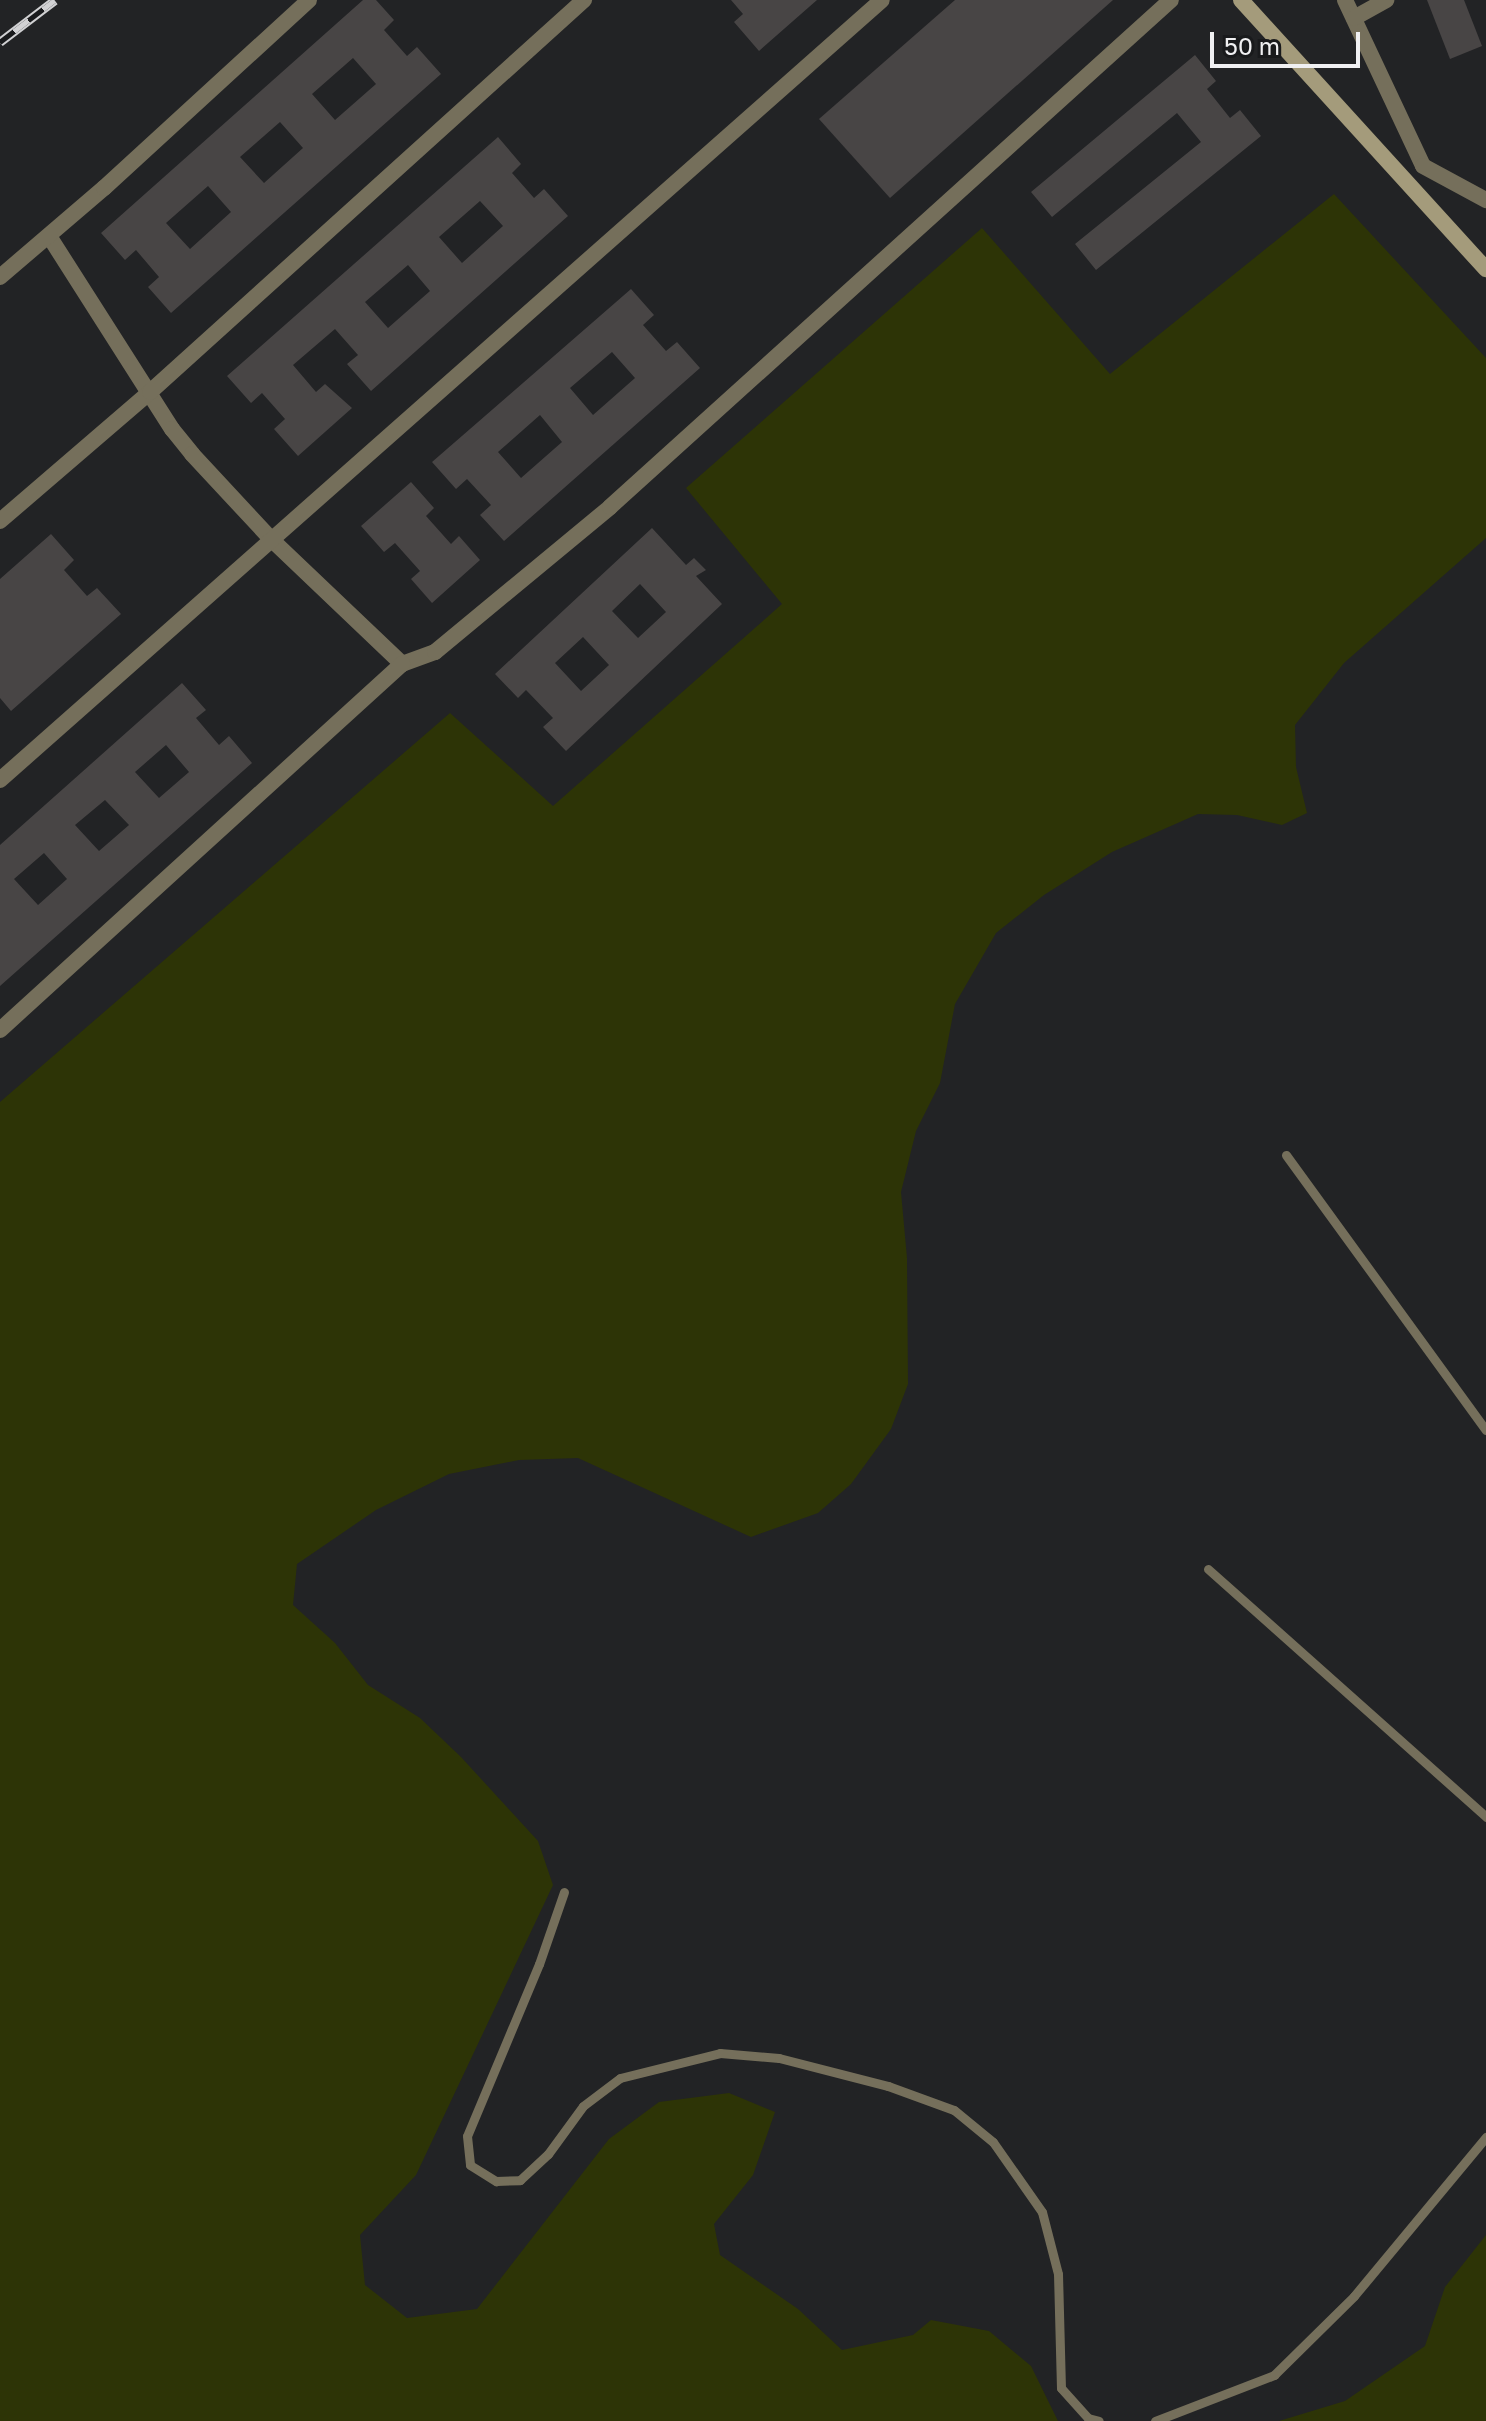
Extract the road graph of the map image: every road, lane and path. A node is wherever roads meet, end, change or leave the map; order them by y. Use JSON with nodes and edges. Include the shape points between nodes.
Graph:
{"nodes":[{"id":1,"x":309,"y":0,"type":"edge"},
{"id":2,"x":584,"y":0,"type":"edge"},
{"id":3,"x":882,"y":0,"type":"edge"},
{"id":4,"x":1171,"y":0,"type":"edge"},
{"id":5,"x":1241,"y":0,"type":"edge"},
{"id":6,"x":1345,"y":0,"type":"edge"},
{"id":7,"x":1386,"y":0,"type":"edge"},
{"id":8,"x":1354,"y":18,"type":"junction"},
{"id":9,"x":1486,"y":200,"type":"edge"},
{"id":10,"x":49,"y":236,"type":"junction"},
{"id":11,"x":1486,"y":269,"type":"edge"},
{"id":12,"x":0,"y":277,"type":"edge"},
{"id":13,"x":150,"y":392,"type":"junction"},
{"id":14,"x":0,"y":521,"type":"edge"},
{"id":15,"x":272,"y":540,"type":"junction"},
{"id":16,"x":402,"y":664,"type":"junction"},
{"id":17,"x":0,"y":780,"type":"edge"},
{"id":18,"x":0,"y":1030,"type":"edge"},
{"id":19,"x":1286,"y":1155,"type":"dead end"},
{"id":20,"x":1486,"y":1430,"type":"edge"},
{"id":21,"x":1208,"y":1569,"type":"dead end"},
{"id":22,"x":1486,"y":1817,"type":"edge"},
{"id":23,"x":564,"y":1892,"type":"dead end"},
{"id":24,"x":1486,"y":2137,"type":"edge"},
{"id":25,"x":1099,"y":2421,"type":"edge"},
{"id":26,"x":1155,"y":2421,"type":"edge"}],
"edges":[{"from":1,"to":10,"type":"street"},
{"from":2,"to":13,"type":"street"},
{"from":3,"to":15,"type":"street"},
{"from":4,"to":16,"type":"street","via":[[610,507],[435,652]]},
{"from":5,"to":11,"type":"main road"},
{"from":6,"to":8,"type":"street"},
{"from":7,"to":8,"type":"street"},
{"from":8,"to":9,"type":"street","via":[[1423,166]]},
{"from":10,"to":12,"type":"street"},
{"from":10,"to":13,"type":"street"},
{"from":13,"to":14,"type":"street"},
{"from":13,"to":15,"type":"street","via":[[192,454]]},
{"from":15,"to":16,"type":"street"},
{"from":15,"to":17,"type":"street"},
{"from":16,"to":18,"type":"street"},
{"from":19,"to":20,"type":"lane"},
{"from":21,"to":22,"type":"lane"},
{"from":23,"to":25,"type":"lane","via":[[467,2136],[470,2165],[496,2181],[520,2180],[548,2154],[583,2106],[620,2078],[720,2053],[779,2058],[888,2086],[954,2110],[993,2142],[1042,2212],[1058,2274],[1061,2388],[1088,2418]]},
{"from":24,"to":26,"type":"lane","via":[[1354,2296],[1274,2375]]}]}
